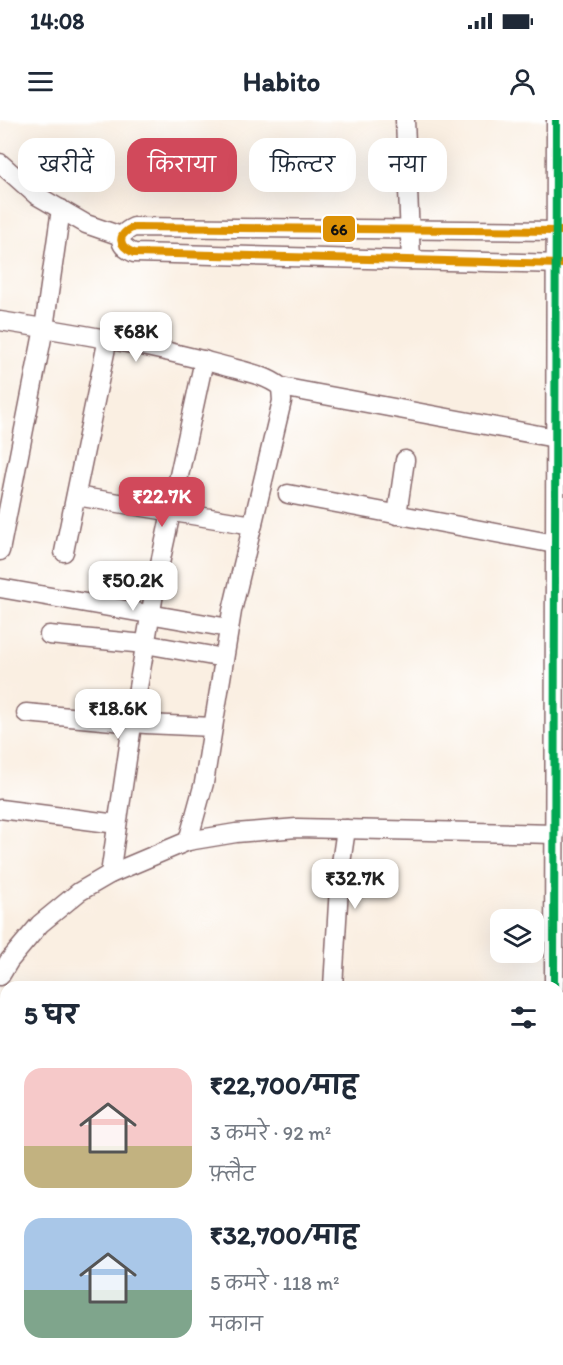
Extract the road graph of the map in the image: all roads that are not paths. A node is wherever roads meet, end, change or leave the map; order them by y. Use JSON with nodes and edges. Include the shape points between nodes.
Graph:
{"nodes":[{"id":1,"x":405,"y":120,"type":"edge"},
{"id":2,"x":556,"y":120,"type":"edge"},
{"id":3,"x":0,"y":163,"type":"edge"},
{"id":4,"x":61,"y":209,"type":"junction"},
{"id":5,"x":409,"y":229,"type":"junction"},
{"id":6,"x":559,"y":231,"type":"edge"},
{"id":7,"x":122,"y":236,"type":"junction"},
{"id":8,"x":411,"y":260,"type":"junction"},
{"id":9,"x":559,"y":264,"type":"edge"},
{"id":10,"x":0,"y":321,"type":"edge"},
{"id":11,"x":44,"y":328,"type":"junction"},
{"id":12,"x":108,"y":338,"type":"junction"},
{"id":13,"x":204,"y":360,"type":"junction"},
{"id":14,"x":281,"y":387,"type":"junction"},
{"id":15,"x":555,"y":438,"type":"junction"},
{"id":16,"x":405,"y":460,"type":"dead end"},
{"id":17,"x":288,"y":494,"type":"dead end"},
{"id":18,"x":76,"y":496,"type":"junction"},
{"id":19,"x":170,"y":511,"type":"junction"},
{"id":20,"x":397,"y":515,"type":"junction"},
{"id":21,"x":253,"y":525,"type":"junction"},
{"id":22,"x":555,"y":544,"type":"junction"},
{"id":23,"x":0,"y":551,"type":"edge"},
{"id":24,"x":64,"y":552,"type":"dead end"},
{"id":25,"x":0,"y":588,"type":"edge"},
{"id":26,"x":151,"y":614,"type":"junction"},
{"id":27,"x":230,"y":628,"type":"junction"},
{"id":28,"x":49,"y":635,"type":"dead end"},
{"id":29,"x":145,"y":644,"type":"junction"},
{"id":30,"x":224,"y":658,"type":"junction"},
{"id":31,"x":26,"y":713,"type":"dead end"},
{"id":32,"x":132,"y":723,"type":"junction"},
{"id":33,"x":213,"y":727,"type":"junction"},
{"id":34,"x":0,"y":809,"type":"edge"},
{"id":35,"x":117,"y":824,"type":"junction"},
{"id":36,"x":346,"y":829,"type":"junction"},
{"id":37,"x":555,"y":834,"type":"junction"},
{"id":38,"x":188,"y":841,"type":"junction"},
{"id":39,"x":110,"y":873,"type":"junction"},
{"id":40,"x":0,"y":976,"type":"edge"},
{"id":41,"x":333,"y":981,"type":"edge"},
{"id":42,"x":554,"y":981,"type":"edge"}],
"edges":[{"from":1,"to":5,"type":"street"},
{"from":2,"to":6,"type":"street"},
{"from":3,"to":4,"type":"street","via":[[36,195]]},
{"from":4,"to":7,"type":"street","via":[[86,224]]},
{"from":4,"to":11,"type":"street"},
{"from":5,"to":6,"type":"street"},
{"from":5,"to":7,"type":"street","via":[[134,227]]},
{"from":5,"to":8,"type":"street"},
{"from":6,"to":9,"type":"street"},
{"from":7,"to":8,"type":"street","via":[[126,249],[135,253]]},
{"from":8,"to":9,"type":"street"},
{"from":9,"to":15,"type":"street"},
{"from":10,"to":11,"type":"street"},
{"from":11,"to":12,"type":"street"},
{"from":11,"to":23,"type":"street"},
{"from":12,"to":13,"type":"street"},
{"from":12,"to":18,"type":"street"},
{"from":13,"to":14,"type":"street","via":[[270,379]]},
{"from":13,"to":19,"type":"street"},
{"from":14,"to":15,"type":"street"},
{"from":14,"to":21,"type":"street","via":[[282,401]]},
{"from":15,"to":22,"type":"street"},
{"from":16,"to":20,"type":"street"},
{"from":17,"to":20,"type":"street"},
{"from":18,"to":19,"type":"street"},
{"from":18,"to":24,"type":"street"},
{"from":19,"to":21,"type":"street"},
{"from":19,"to":26,"type":"street"},
{"from":20,"to":22,"type":"street"},
{"from":21,"to":27,"type":"street"},
{"from":22,"to":37,"type":"street"},
{"from":25,"to":26,"type":"street"},
{"from":26,"to":27,"type":"street"},
{"from":26,"to":29,"type":"street"},
{"from":27,"to":30,"type":"street"},
{"from":28,"to":29,"type":"street"},
{"from":29,"to":30,"type":"street"},
{"from":29,"to":32,"type":"street"},
{"from":30,"to":33,"type":"street"},
{"from":31,"to":32,"type":"street"},
{"from":32,"to":33,"type":"street"},
{"from":32,"to":35,"type":"street"},
{"from":33,"to":38,"type":"street","via":[[204,783]]},
{"from":34,"to":35,"type":"street"},
{"from":35,"to":39,"type":"street"},
{"from":36,"to":37,"type":"street"},
{"from":36,"to":38,"type":"street","via":[[297,828]]},
{"from":36,"to":41,"type":"street"},
{"from":37,"to":42,"type":"street"},
{"from":38,"to":39,"type":"street"},
{"from":39,"to":40,"type":"street","via":[[40,924]]}]}
